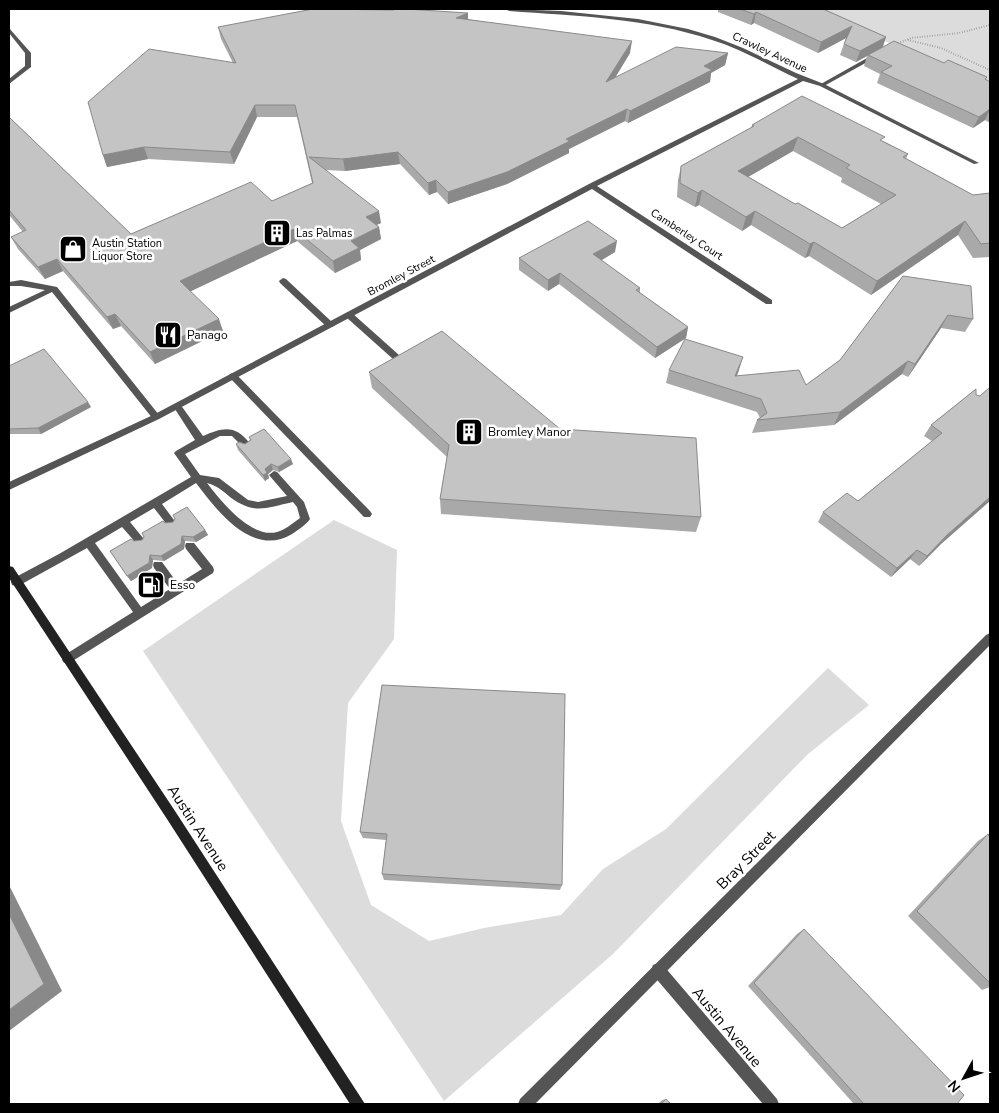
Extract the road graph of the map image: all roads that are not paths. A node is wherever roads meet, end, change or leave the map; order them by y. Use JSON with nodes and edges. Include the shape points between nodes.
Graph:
{"nodes":[{"id":1,"x":509,"y":9,"type":"edge"},
{"id":2,"x":9,"y":30,"type":"edge"},
{"id":3,"x":890,"y":48,"type":"edge"},
{"id":4,"x":802,"y":79,"type":"junction"},
{"id":5,"x":9,"y":82,"type":"edge"},
{"id":6,"x":822,"y":85,"type":"junction"},
{"id":7,"x":976,"y":163,"type":"dead end"},
{"id":8,"x":592,"y":186,"type":"junction"},
{"id":9,"x":283,"y":281,"type":"dead end"},
{"id":10,"x":9,"y":284,"type":"edge"},
{"id":11,"x":54,"y":289,"type":"junction"},
{"id":12,"x":768,"y":302,"type":"dead end"},
{"id":13,"x":9,"y":310,"type":"edge"},
{"id":14,"x":349,"y":315,"type":"junction"},
{"id":15,"x":330,"y":325,"type":"junction"},
{"id":16,"x":396,"y":357,"type":"edge"},
{"id":17,"x":233,"y":376,"type":"junction"},
{"id":18,"x":177,"y":406,"type":"junction"},
{"id":19,"x":156,"y":417,"type":"junction"},
{"id":20,"x":201,"y":440,"type":"junction"},
{"id":21,"x":246,"y":445,"type":"edge"},
{"id":22,"x":274,"y":475,"type":"edge"},
{"id":23,"x":197,"y":478,"type":"junction"},
{"id":24,"x":9,"y":486,"type":"edge"},
{"id":25,"x":295,"y":498,"type":"junction"},
{"id":26,"x":156,"y":502,"type":"junction"},
{"id":27,"x":367,"y":514,"type":"dead end"},
{"id":28,"x":123,"y":521,"type":"junction"},
{"id":29,"x":171,"y":523,"type":"edge"},
{"id":30,"x":140,"y":541,"type":"edge"},
{"id":31,"x":89,"y":542,"type":"junction"},
{"id":32,"x":190,"y":546,"type":"edge"},
{"id":33,"x":158,"y":565,"type":"edge"},
{"id":34,"x":9,"y":570,"type":"edge"},
{"id":35,"x":16,"y":582,"type":"junction"},
{"id":36,"x":176,"y":590,"type":"junction"},
{"id":37,"x":139,"y":613,"type":"junction"},
{"id":38,"x":990,"y":638,"type":"edge"},
{"id":39,"x":67,"y":659,"type":"junction"},
{"id":40,"x":658,"y":970,"type":"junction"},
{"id":41,"x":358,"y":1104,"type":"edge"},
{"id":42,"x":525,"y":1104,"type":"edge"},
{"id":43,"x":772,"y":1104,"type":"edge"}],
"edges":[{"from":1,"to":4,"type":"street","name":"Crawley Avenue","via":[[674,27],[730,44]]},
{"from":2,"to":5,"type":"street","via":[[28,53],[28,67]]},
{"from":3,"to":6,"type":"street"},
{"from":4,"to":6,"type":"street","name":"Crawley Avenue"},
{"from":4,"to":8,"type":"street","name":"Bromley Street"},
{"from":6,"to":7,"type":"street","name":"Crawley Avenue"},
{"from":8,"to":12,"type":"street","name":"Camberley Court"},
{"from":8,"to":14,"type":"street","name":"Bromley Street"},
{"from":9,"to":15,"type":"street"},
{"from":10,"to":11,"type":"street","via":[[21,282]]},
{"from":11,"to":13,"type":"street"},
{"from":11,"to":19,"type":"street"},
{"from":14,"to":15,"type":"street","name":"Bromley Street"},
{"from":14,"to":16,"type":"street"},
{"from":15,"to":17,"type":"street","name":"Bromley Street"},
{"from":17,"to":18,"type":"street","name":"Bromley Street"},
{"from":17,"to":27,"type":"street"},
{"from":18,"to":19,"type":"street","name":"Bromley Street"},
{"from":18,"to":20,"type":"street"},
{"from":19,"to":24,"type":"street","name":"Bromley Street"},
{"from":20,"to":21,"type":"street","via":[[219,433],[234,433]]},
{"from":20,"to":23,"type":"street","via":[[179,453]]},
{"from":22,"to":25,"type":"street"},
{"from":23,"to":25,"type":"street","via":[[216,481],[245,503],[258,506]]},
{"from":23,"to":25,"type":"street","via":[[235,521],[259,536],[274,538],[305,519]]},
{"from":23,"to":26,"type":"street"},
{"from":26,"to":28,"type":"street"},
{"from":26,"to":29,"type":"street"},
{"from":28,"to":30,"type":"street"},
{"from":28,"to":31,"type":"street"},
{"from":31,"to":35,"type":"street"},
{"from":31,"to":37,"type":"street"},
{"from":32,"to":36,"type":"street","via":[[209,570]]},
{"from":33,"to":36,"type":"street"},
{"from":34,"to":35,"type":"main road","name":"Austin Avenue"},
{"from":35,"to":39,"type":"main road","name":"Austin Avenue"},
{"from":36,"to":37,"type":"street"},
{"from":37,"to":39,"type":"street"},
{"from":38,"to":40,"type":"street","name":"Bray Street"},
{"from":39,"to":41,"type":"main road","name":"Austin Avenue"},
{"from":40,"to":42,"type":"street","name":"Bray Street"},
{"from":40,"to":43,"type":"street","name":"Austin Avenue"}]}
